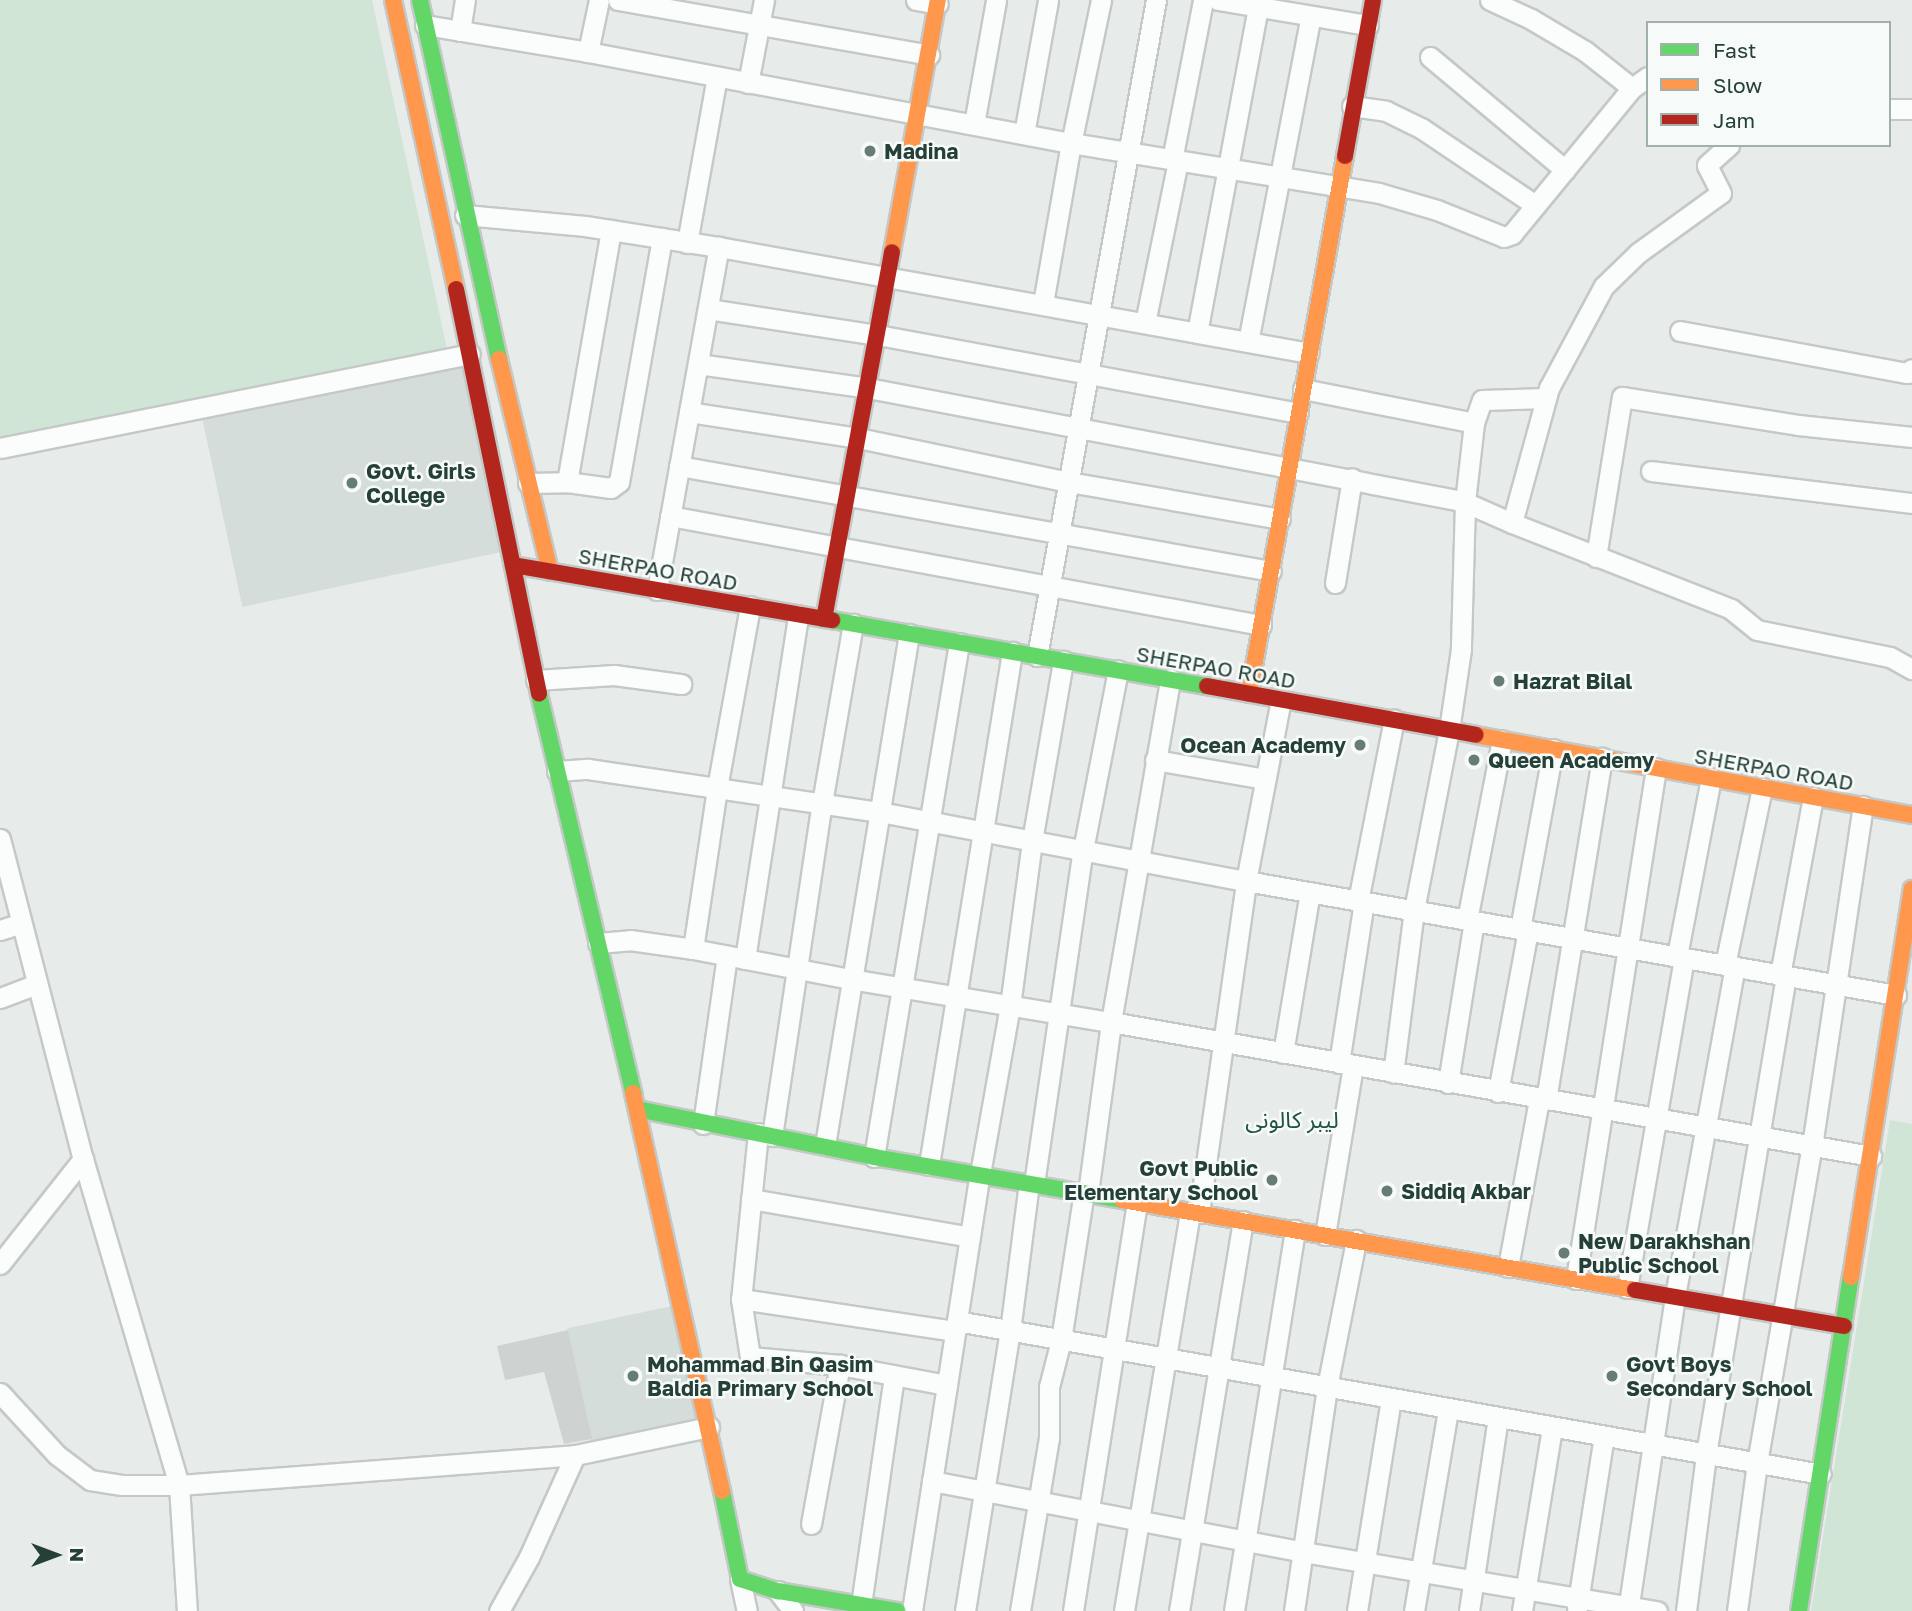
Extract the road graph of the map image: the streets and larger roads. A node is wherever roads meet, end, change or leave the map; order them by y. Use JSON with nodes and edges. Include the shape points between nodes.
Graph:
{"nodes":[{"id":1,"x":393,"y":0,"type":"edge"},
{"id":2,"x":420,"y":0,"type":"edge"},
{"id":3,"x":465,"y":0,"type":"edge"},
{"id":4,"x":599,"y":0,"type":"edge"},
{"id":5,"x":618,"y":0,"type":"edge"},
{"id":6,"x":764,"y":0,"type":"edge"},
{"id":7,"x":916,"y":0,"type":"edge"},
{"id":8,"x":996,"y":0,"type":"edge"},
{"id":9,"x":1048,"y":0,"type":"edge"},
{"id":10,"x":1101,"y":0,"type":"edge"},
{"id":11,"x":1156,"y":0,"type":"edge"},
{"id":12,"x":1203,"y":0,"type":"edge"},
{"id":13,"x":1218,"y":0,"type":"edge"},
{"id":14,"x":1373,"y":0,"type":"edge"},
{"id":15,"x":1490,"y":0,"type":"edge"},
{"id":16,"x":938,"y":2,"type":"edge"},
{"id":17,"x":1255,"y":4,"type":"edge"},
{"id":18,"x":1307,"y":10,"type":"edge"},
{"id":19,"x":425,"y":25,"type":"junction"},
{"id":20,"x":760,"y":25,"type":"junction"},
{"id":21,"x":1368,"y":25,"type":"junction"},
{"id":22,"x":460,"y":31,"type":"junction"},
{"id":23,"x":588,"y":52,"type":"junction"},
{"id":24,"x":929,"y":54,"type":"junction"},
{"id":25,"x":1430,"y":57,"type":"dead end"},
{"id":26,"x":717,"y":77,"type":"junction"},
{"id":27,"x":748,"y":83,"type":"junction"},
{"id":28,"x":1640,"y":83,"type":"edge"},
{"id":29,"x":1352,"y":106,"type":"junction"},
{"id":30,"x":1891,"y":109,"type":"edge"},
{"id":31,"x":1912,"y":109,"type":"edge"},
{"id":32,"x":918,"y":113,"type":"junction"},
{"id":33,"x":974,"y":124,"type":"junction"},
{"id":34,"x":1024,"y":134,"type":"junction"},
{"id":35,"x":1070,"y":143,"type":"junction"},
{"id":36,"x":1727,"y":147,"type":"edge"},
{"id":37,"x":1128,"y":152,"type":"junction"},
{"id":38,"x":1175,"y":160,"type":"junction"},
{"id":39,"x":1229,"y":170,"type":"junction"},
{"id":40,"x":1565,"y":170,"type":"junction"},
{"id":41,"x":1279,"y":178,"type":"junction"},
{"id":42,"x":1338,"y":188,"type":"junction"},
{"id":43,"x":1535,"y":205,"type":"junction"},
{"id":44,"x":465,"y":215,"type":"junction"},
{"id":45,"x":611,"y":230,"type":"junction"},
{"id":46,"x":663,"y":238,"type":"junction"},
{"id":47,"x":687,"y":243,"type":"junction"},
{"id":48,"x":719,"y":247,"type":"junction"},
{"id":49,"x":889,"y":276,"type":"junction"},
{"id":50,"x":1043,"y":304,"type":"junction"},
{"id":51,"x":708,"y":309,"type":"junction"},
{"id":52,"x":1100,"y":315,"type":"junction"},
{"id":53,"x":1145,"y":323,"type":"junction"},
{"id":54,"x":1680,"y":331,"type":"dead end"},
{"id":55,"x":1197,"y":333,"type":"junction"},
{"id":56,"x":878,"y":335,"type":"junction"},
{"id":57,"x":1248,"y":342,"type":"junction"},
{"id":58,"x":1309,"y":353,"type":"junction"},
{"id":59,"x":470,"y":354,"type":"junction"},
{"id":60,"x":698,"y":364,"type":"junction"},
{"id":61,"x":1912,"y":369,"type":"edge"},
{"id":62,"x":1089,"y":375,"type":"junction"},
{"id":63,"x":868,"y":388,"type":"junction"},
{"id":64,"x":1303,"y":389,"type":"junction"},
{"id":65,"x":1546,"y":398,"type":"junction"},
{"id":66,"x":689,"y":412,"type":"junction"},
{"id":67,"x":1298,"y":413,"type":"junction"},
{"id":68,"x":1474,"y":423,"type":"junction"},
{"id":69,"x":1079,"y":426,"type":"junction"},
{"id":70,"x":1912,"y":437,"type":"edge"},
{"id":71,"x":858,"y":438,"type":"junction"},
{"id":72,"x":0,"y":448,"type":"edge"},
{"id":73,"x":1289,"y":465,"type":"junction"},
{"id":74,"x":679,"y":466,"type":"junction"},
{"id":75,"x":1651,"y":471,"type":"dead end"},
{"id":76,"x":1352,"y":478,"type":"junction"},
{"id":77,"x":567,"y":482,"type":"junction"},
{"id":78,"x":1069,"y":482,"type":"junction"},
{"id":79,"x":528,"y":483,"type":"junction"},
{"id":80,"x":847,"y":495,"type":"junction"},
{"id":81,"x":1465,"y":502,"type":"junction"},
{"id":82,"x":1912,"y":503,"type":"edge"},
{"id":83,"x":670,"y":516,"type":"junction"},
{"id":84,"x":1280,"y":519,"type":"junction"},
{"id":85,"x":1512,"y":523,"type":"junction"},
{"id":86,"x":1059,"y":534,"type":"junction"},
{"id":87,"x":838,"y":546,"type":"junction"},
{"id":88,"x":1596,"y":557,"type":"junction"},
{"id":89,"x":513,"y":565,"type":"junction"},
{"id":90,"x":1270,"y":571,"type":"junction"},
{"id":91,"x":550,"y":572,"type":"junction"},
{"id":92,"x":1335,"y":583,"type":"dead end"},
{"id":93,"x":1050,"y":585,"type":"junction"},
{"id":94,"x":656,"y":590,"type":"junction"},
{"id":95,"x":750,"y":606,"type":"junction"},
{"id":96,"x":798,"y":615,"type":"junction"},
{"id":97,"x":824,"y":619,"type":"junction"},
{"id":98,"x":853,"y":624,"type":"junction"},
{"id":99,"x":1261,"y":625,"type":"junction"},
{"id":100,"x":909,"y":634,"type":"junction"},
{"id":101,"x":959,"y":643,"type":"junction"},
{"id":102,"x":1012,"y":652,"type":"junction"},
{"id":103,"x":1037,"y":656,"type":"junction"},
{"id":104,"x":1063,"y":661,"type":"junction"},
{"id":105,"x":1912,"y":669,"type":"edge"},
{"id":106,"x":1118,"y":670,"type":"junction"},
{"id":107,"x":1170,"y":679,"type":"junction"},
{"id":108,"x":536,"y":680,"type":"junction"},
{"id":109,"x":681,"y":684,"type":"dead end"},
{"id":110,"x":1249,"y":694,"type":"junction"},
{"id":111,"x":1281,"y":699,"type":"junction"},
{"id":112,"x":1394,"y":720,"type":"junction"},
{"id":113,"x":1449,"y":730,"type":"junction"},
{"id":114,"x":1502,"y":740,"type":"junction"},
{"id":115,"x":1553,"y":749,"type":"junction"},
{"id":116,"x":1602,"y":758,"type":"junction"},
{"id":117,"x":1155,"y":760,"type":"junction"},
{"id":118,"x":1656,"y":768,"type":"junction"},
{"id":119,"x":557,"y":771,"type":"junction"},
{"id":120,"x":1711,"y":778,"type":"junction"},
{"id":121,"x":1265,"y":779,"type":"junction"},
{"id":122,"x":717,"y":788,"type":"junction"},
{"id":123,"x":1762,"y":788,"type":"junction"},
{"id":124,"x":768,"y":795,"type":"junction"},
{"id":125,"x":1813,"y":797,"type":"junction"},
{"id":126,"x":822,"y":803,"type":"junction"},
{"id":127,"x":1863,"y":806,"type":"junction"},
{"id":128,"x":880,"y":812,"type":"junction"},
{"id":129,"x":1912,"y":815,"type":"edge"},
{"id":130,"x":929,"y":821,"type":"junction"},
{"id":131,"x":982,"y":831,"type":"junction"},
{"id":132,"x":0,"y":839,"type":"edge"},
{"id":133,"x":1032,"y":841,"type":"junction"},
{"id":134,"x":1083,"y":850,"type":"junction"},
{"id":135,"x":1136,"y":860,"type":"junction"},
{"id":136,"x":3,"y":865,"type":"edge"},
{"id":137,"x":1245,"y":881,"type":"junction"},
{"id":138,"x":1912,"y":889,"type":"edge"},
{"id":139,"x":1310,"y":892,"type":"junction"},
{"id":140,"x":1361,"y":901,"type":"junction"},
{"id":141,"x":1414,"y":910,"type":"junction"},
{"id":142,"x":1471,"y":920,"type":"junction"},
{"id":143,"x":21,"y":923,"type":"junction"},
{"id":144,"x":0,"y":930,"type":"edge"},
{"id":145,"x":1524,"y":930,"type":"junction"},
{"id":146,"x":1575,"y":938,"type":"junction"},
{"id":147,"x":598,"y":943,"type":"junction"},
{"id":148,"x":1626,"y":947,"type":"junction"},
{"id":149,"x":694,"y":949,"type":"junction"},
{"id":150,"x":736,"y":957,"type":"junction"},
{"id":151,"x":1680,"y":957,"type":"junction"},
{"id":152,"x":1730,"y":966,"type":"junction"},
{"id":153,"x":798,"y":970,"type":"junction"},
{"id":154,"x":1783,"y":975,"type":"junction"},
{"id":155,"x":850,"y":979,"type":"junction"},
{"id":156,"x":36,"y":984,"type":"junction"},
{"id":157,"x":1836,"y":984,"type":"junction"},
{"id":158,"x":903,"y":989,"type":"junction"},
{"id":159,"x":1896,"y":995,"type":"junction"},
{"id":160,"x":958,"y":997,"type":"junction"},
{"id":161,"x":0,"y":998,"type":"edge"},
{"id":162,"x":1010,"y":1006,"type":"junction"},
{"id":163,"x":1058,"y":1014,"type":"junction"},
{"id":164,"x":1111,"y":1022,"type":"junction"},
{"id":165,"x":1223,"y":1042,"type":"junction"},
{"id":166,"x":1283,"y":1053,"type":"junction"},
{"id":167,"x":1346,"y":1064,"type":"junction"},
{"id":168,"x":1393,"y":1073,"type":"junction"},
{"id":169,"x":1448,"y":1083,"type":"junction"},
{"id":170,"x":1499,"y":1092,"type":"junction"},
{"id":171,"x":1542,"y":1099,"type":"junction"},
{"id":172,"x":637,"y":1109,"type":"junction"},
{"id":173,"x":1604,"y":1110,"type":"junction"},
{"id":174,"x":1657,"y":1119,"type":"junction"},
{"id":175,"x":703,"y":1124,"type":"junction"},
{"id":176,"x":1706,"y":1128,"type":"junction"},
{"id":177,"x":765,"y":1134,"type":"junction"},
{"id":178,"x":1757,"y":1136,"type":"junction"},
{"id":179,"x":825,"y":1145,"type":"junction"},
{"id":180,"x":1812,"y":1146,"type":"junction"},
{"id":181,"x":1871,"y":1156,"type":"junction"},
{"id":182,"x":874,"y":1157,"type":"junction"},
{"id":183,"x":83,"y":1159,"type":"junction"},
{"id":184,"x":929,"y":1165,"type":"junction"},
{"id":185,"x":980,"y":1174,"type":"junction"},
{"id":186,"x":1032,"y":1183,"type":"junction"},
{"id":187,"x":1086,"y":1193,"type":"junction"},
{"id":188,"x":751,"y":1199,"type":"junction"},
{"id":189,"x":1137,"y":1202,"type":"junction"},
{"id":190,"x":1194,"y":1212,"type":"junction"},
{"id":191,"x":1243,"y":1221,"type":"junction"},
{"id":192,"x":1295,"y":1230,"type":"junction"},
{"id":193,"x":1325,"y":1236,"type":"junction"},
{"id":194,"x":970,"y":1237,"type":"junction"},
{"id":195,"x":1356,"y":1240,"type":"junction"},
{"id":196,"x":0,"y":1264,"type":"edge"},
{"id":197,"x":1508,"y":1267,"type":"junction"},
{"id":198,"x":1576,"y":1279,"type":"junction"},
{"id":199,"x":1627,"y":1288,"type":"junction"},
{"id":200,"x":1675,"y":1296,"type":"junction"},
{"id":201,"x":741,"y":1299,"type":"junction"},
{"id":202,"x":1731,"y":1306,"type":"junction"},
{"id":203,"x":1784,"y":1315,"type":"junction"},
{"id":204,"x":956,"y":1326,"type":"junction"},
{"id":205,"x":1844,"y":1326,"type":"junction"},
{"id":206,"x":1010,"y":1331,"type":"junction"},
{"id":207,"x":1061,"y":1340,"type":"junction"},
{"id":208,"x":1113,"y":1349,"type":"junction"},
{"id":209,"x":1167,"y":1359,"type":"junction"},
{"id":210,"x":840,"y":1365,"type":"junction"},
{"id":211,"x":1219,"y":1368,"type":"junction"},
{"id":212,"x":894,"y":1375,"type":"junction"},
{"id":213,"x":1273,"y":1378,"type":"junction"},
{"id":214,"x":947,"y":1385,"type":"junction"},
{"id":215,"x":1328,"y":1387,"type":"junction"},
{"id":216,"x":0,"y":1393,"type":"edge"},
{"id":217,"x":1391,"y":1399,"type":"junction"},
{"id":218,"x":1448,"y":1409,"type":"junction"},
{"id":219,"x":1498,"y":1418,"type":"junction"},
{"id":220,"x":709,"y":1427,"type":"junction"},
{"id":221,"x":1552,"y":1427,"type":"junction"},
{"id":222,"x":1604,"y":1436,"type":"junction"},
{"id":223,"x":1655,"y":1445,"type":"junction"},
{"id":224,"x":1706,"y":1454,"type":"junction"},
{"id":225,"x":575,"y":1455,"type":"junction"},
{"id":226,"x":1757,"y":1463,"type":"junction"},
{"id":227,"x":1821,"y":1474,"type":"junction"},
{"id":228,"x":932,"y":1481,"type":"junction"},
{"id":229,"x":179,"y":1485,"type":"junction"},
{"id":230,"x":986,"y":1491,"type":"junction"},
{"id":231,"x":1036,"y":1501,"type":"junction"},
{"id":232,"x":1090,"y":1511,"type":"junction"},
{"id":233,"x":1142,"y":1521,"type":"junction"},
{"id":234,"x":811,"y":1524,"type":"dead end"},
{"id":235,"x":1192,"y":1531,"type":"junction"},
{"id":236,"x":1245,"y":1541,"type":"junction"},
{"id":237,"x":1303,"y":1552,"type":"junction"},
{"id":238,"x":1365,"y":1562,"type":"junction"},
{"id":239,"x":1420,"y":1572,"type":"junction"},
{"id":240,"x":740,"y":1579,"type":"junction"},
{"id":241,"x":1473,"y":1580,"type":"junction"},
{"id":242,"x":1525,"y":1589,"type":"junction"},
{"id":243,"x":778,"y":1591,"type":"junction"},
{"id":244,"x":1578,"y":1604,"type":"edge"},
{"id":245,"x":861,"y":1605,"type":"junction"},
{"id":246,"x":1628,"y":1609,"type":"edge"},
{"id":247,"x":187,"y":1611,"type":"edge"},
{"id":248,"x":499,"y":1611,"type":"edge"},
{"id":249,"x":747,"y":1611,"type":"edge"},
{"id":250,"x":793,"y":1611,"type":"edge"},
{"id":251,"x":897,"y":1611,"type":"edge"},
{"id":252,"x":912,"y":1611,"type":"edge"},
{"id":253,"x":965,"y":1611,"type":"edge"},
{"id":254,"x":1020,"y":1611,"type":"edge"},
{"id":255,"x":1073,"y":1611,"type":"edge"},
{"id":256,"x":1124,"y":1611,"type":"edge"},
{"id":257,"x":1179,"y":1611,"type":"edge"},
{"id":258,"x":1234,"y":1611,"type":"edge"},
{"id":259,"x":1294,"y":1611,"type":"edge"},
{"id":260,"x":1357,"y":1611,"type":"edge"},
{"id":261,"x":1415,"y":1611,"type":"edge"},
{"id":262,"x":1469,"y":1611,"type":"edge"},
{"id":263,"x":1522,"y":1611,"type":"edge"},
{"id":264,"x":1657,"y":1611,"type":"edge"},
{"id":265,"x":1686,"y":1611,"type":"edge"},
{"id":266,"x":1737,"y":1611,"type":"edge"},
{"id":267,"x":1800,"y":1611,"type":"edge"}],
"edges":[{"from":1,"to":59,"type":"street"},
{"from":2,"to":19,"type":"street"},
{"from":3,"to":22,"type":"street"},
{"from":4,"to":23,"type":"street"},
{"from":5,"to":20,"type":"street"},
{"from":6,"to":20,"type":"street"},
{"from":7,"to":16,"type":"street"},
{"from":8,"to":33,"type":"street"},
{"from":9,"to":34,"type":"street"},
{"from":10,"to":35,"type":"street"},
{"from":11,"to":37,"type":"street"},
{"from":12,"to":38,"type":"street"},
{"from":13,"to":17,"type":"street"},
{"from":14,"to":21,"type":"street"},
{"from":15,"to":28,"type":"street"},
{"from":16,"to":24,"type":"street"},
{"from":17,"to":18,"type":"street"},
{"from":17,"to":39,"type":"street"},
{"from":18,"to":21,"type":"street"},
{"from":18,"to":41,"type":"street"},
{"from":19,"to":22,"type":"street"},
{"from":19,"to":44,"type":"street"},
{"from":20,"to":24,"type":"street"},
{"from":20,"to":27,"type":"street"},
{"from":21,"to":29,"type":"street"},
{"from":22,"to":23,"type":"street"},
{"from":23,"to":26,"type":"street"},
{"from":24,"to":32,"type":"street"},
{"from":25,"to":40,"type":"street"},
{"from":26,"to":27,"type":"street"},
{"from":26,"to":47,"type":"street"},
{"from":27,"to":32,"type":"street"},
{"from":28,"to":40,"type":"street"},
{"from":29,"to":42,"type":"street"},
{"from":29,"to":43,"type":"street","via":[[1386,111],[1421,128]]},
{"from":30,"to":31,"type":"street"},
{"from":32,"to":33,"type":"street"},
{"from":32,"to":49,"type":"street"},
{"from":33,"to":34,"type":"street"},
{"from":34,"to":35,"type":"street"},
{"from":35,"to":37,"type":"street"},
{"from":35,"to":50,"type":"street"},
{"from":36,"to":65,"type":"street","via":[[1707,165],[1721,193],[1638,253],[1604,286]]},
{"from":37,"to":38,"type":"street"},
{"from":37,"to":52,"type":"street"},
{"from":38,"to":39,"type":"street"},
{"from":38,"to":53,"type":"street"},
{"from":39,"to":41,"type":"street"},
{"from":39,"to":55,"type":"street"},
{"from":40,"to":43,"type":"street"},
{"from":41,"to":42,"type":"street"},
{"from":41,"to":57,"type":"street"},
{"from":42,"to":43,"type":"street","via":[[1390,196],[1504,237],[1512,234]]},
{"from":42,"to":58,"type":"street"},
{"from":44,"to":45,"type":"street"},
{"from":44,"to":79,"type":"street"},
{"from":45,"to":46,"type":"street"},
{"from":45,"to":77,"type":"street"},
{"from":46,"to":47,"type":"street"},
{"from":46,"to":77,"type":"street","via":[[619,482],[611,488]]},
{"from":47,"to":48,"type":"street"},
{"from":48,"to":49,"type":"street"},
{"from":48,"to":51,"type":"street"},
{"from":49,"to":50,"type":"street"},
{"from":49,"to":56,"type":"street"},
{"from":50,"to":52,"type":"street"},
{"from":51,"to":56,"type":"street"},
{"from":51,"to":60,"type":"street"},
{"from":52,"to":53,"type":"street"},
{"from":52,"to":62,"type":"street"},
{"from":53,"to":55,"type":"street"},
{"from":54,"to":61,"type":"street","via":[[1907,373]]},
{"from":55,"to":57,"type":"street"},
{"from":56,"to":62,"type":"street"},
{"from":56,"to":63,"type":"street"},
{"from":57,"to":58,"type":"street"},
{"from":58,"to":64,"type":"street"},
{"from":59,"to":72,"type":"street"},
{"from":59,"to":89,"type":"street"},
{"from":60,"to":63,"type":"street"},
{"from":60,"to":66,"type":"street"},
{"from":62,"to":67,"type":"street"},
{"from":62,"to":69,"type":"street"},
{"from":63,"to":69,"type":"street"},
{"from":63,"to":71,"type":"street"},
{"from":64,"to":67,"type":"street"},
{"from":64,"to":68,"type":"street"},
{"from":65,"to":68,"type":"street","via":[[1482,400]]},
{"from":65,"to":85,"type":"street"},
{"from":66,"to":71,"type":"street"},
{"from":66,"to":74,"type":"street"},
{"from":67,"to":73,"type":"street"},
{"from":68,"to":81,"type":"street"},
{"from":69,"to":73,"type":"street"},
{"from":69,"to":78,"type":"street"},
{"from":70,"to":88,"type":"street","via":[[1798,425],[1622,397]]},
{"from":71,"to":78,"type":"street"},
{"from":71,"to":80,"type":"street"},
{"from":73,"to":76,"type":"street"},
{"from":73,"to":84,"type":"street"},
{"from":74,"to":80,"type":"street"},
{"from":74,"to":83,"type":"street"},
{"from":75,"to":82,"type":"street"},
{"from":76,"to":81,"type":"street"},
{"from":76,"to":92,"type":"street"},
{"from":77,"to":79,"type":"street"},
{"from":78,"to":84,"type":"street"},
{"from":78,"to":86,"type":"street"},
{"from":79,"to":91,"type":"street"},
{"from":80,"to":86,"type":"street"},
{"from":80,"to":87,"type":"street"},
{"from":81,"to":85,"type":"street"},
{"from":81,"to":113,"type":"street","via":[[1461,649]]},
{"from":83,"to":87,"type":"street"},
{"from":83,"to":94,"type":"street"},
{"from":84,"to":90,"type":"street"},
{"from":85,"to":88,"type":"street"},
{"from":86,"to":90,"type":"street"},
{"from":86,"to":93,"type":"street"},
{"from":87,"to":93,"type":"street"},
{"from":87,"to":97,"type":"street"},
{"from":88,"to":105,"type":"street","via":[[1731,609],[1756,630],[1890,657]]},
{"from":89,"to":91,"type":"street","name":"SHERPAO ROAD"},
{"from":89,"to":108,"type":"street"},
{"from":90,"to":99,"type":"street"},
{"from":91,"to":94,"type":"street","name":"SHERPAO ROAD"},
{"from":93,"to":99,"type":"street"},
{"from":93,"to":103,"type":"street"},
{"from":94,"to":95,"type":"street","name":"SHERPAO ROAD"},
{"from":95,"to":96,"type":"street","name":"SHERPAO ROAD"},
{"from":95,"to":122,"type":"street"},
{"from":96,"to":97,"type":"street","name":"SHERPAO ROAD"},
{"from":96,"to":124,"type":"street"},
{"from":97,"to":98,"type":"street","name":"SHERPAO ROAD"},
{"from":98,"to":100,"type":"street","name":"SHERPAO ROAD"},
{"from":98,"to":126,"type":"street"},
{"from":99,"to":110,"type":"street"},
{"from":100,"to":101,"type":"street","name":"SHERPAO ROAD"},
{"from":100,"to":128,"type":"street"},
{"from":101,"to":102,"type":"street","name":"SHERPAO ROAD"},
{"from":101,"to":130,"type":"street"},
{"from":102,"to":103,"type":"street","name":"SHERPAO ROAD"},
{"from":102,"to":131,"type":"street"},
{"from":103,"to":104,"type":"street","name":"SHERPAO ROAD"},
{"from":104,"to":106,"type":"street","name":"SHERPAO ROAD"},
{"from":104,"to":133,"type":"street"},
{"from":106,"to":107,"type":"street","name":"SHERPAO ROAD"},
{"from":106,"to":134,"type":"street"},
{"from":107,"to":110,"type":"street","name":"SHERPAO ROAD"},
{"from":107,"to":117,"type":"street"},
{"from":108,"to":109,"type":"street","via":[[614,675]]},
{"from":108,"to":119,"type":"street"},
{"from":110,"to":111,"type":"street","name":"SHERPAO ROAD"},
{"from":111,"to":112,"type":"street","name":"SHERPAO ROAD"},
{"from":111,"to":121,"type":"street"},
{"from":112,"to":113,"type":"street","name":"SHERPAO ROAD"},
{"from":112,"to":140,"type":"street"},
{"from":113,"to":114,"type":"street","name":"SHERPAO ROAD"},
{"from":113,"to":141,"type":"street"},
{"from":114,"to":115,"type":"street","name":"SHERPAO ROAD"},
{"from":114,"to":142,"type":"street"},
{"from":115,"to":116,"type":"street","name":"SHERPAO ROAD"},
{"from":115,"to":145,"type":"street"},
{"from":116,"to":118,"type":"street","name":"SHERPAO ROAD"},
{"from":116,"to":146,"type":"street"},
{"from":117,"to":121,"type":"street"},
{"from":117,"to":135,"type":"street"},
{"from":118,"to":120,"type":"street","name":"SHERPAO ROAD"},
{"from":118,"to":148,"type":"street"},
{"from":119,"to":122,"type":"street","via":[[588,769]]},
{"from":119,"to":147,"type":"street"},
{"from":120,"to":123,"type":"street","name":"SHERPAO ROAD"},
{"from":120,"to":151,"type":"street"},
{"from":121,"to":137,"type":"street"},
{"from":122,"to":124,"type":"street"},
{"from":122,"to":149,"type":"street"},
{"from":123,"to":125,"type":"street","name":"SHERPAO ROAD"},
{"from":123,"to":152,"type":"street"},
{"from":124,"to":126,"type":"street"},
{"from":124,"to":150,"type":"street"},
{"from":125,"to":127,"type":"street","name":"SHERPAO ROAD"},
{"from":125,"to":154,"type":"street"},
{"from":126,"to":128,"type":"street"},
{"from":126,"to":153,"type":"street"},
{"from":127,"to":129,"type":"street","name":"SHERPAO ROAD"},
{"from":127,"to":157,"type":"street"},
{"from":128,"to":130,"type":"street"},
{"from":128,"to":155,"type":"street"},
{"from":130,"to":131,"type":"street"},
{"from":130,"to":158,"type":"street"},
{"from":131,"to":133,"type":"street"},
{"from":131,"to":160,"type":"street"},
{"from":132,"to":136,"type":"street"},
{"from":133,"to":134,"type":"street"},
{"from":133,"to":162,"type":"street"},
{"from":134,"to":135,"type":"street"},
{"from":134,"to":163,"type":"street"},
{"from":135,"to":137,"type":"street"},
{"from":135,"to":164,"type":"street"},
{"from":136,"to":143,"type":"street"},
{"from":137,"to":139,"type":"street"},
{"from":137,"to":165,"type":"street"},
{"from":138,"to":159,"type":"street"},
{"from":139,"to":140,"type":"street"},
{"from":139,"to":166,"type":"street"},
{"from":140,"to":141,"type":"street"},
{"from":140,"to":167,"type":"street"},
{"from":141,"to":142,"type":"street"},
{"from":141,"to":168,"type":"street"},
{"from":142,"to":145,"type":"street"},
{"from":142,"to":169,"type":"street"},
{"from":143,"to":144,"type":"street"},
{"from":143,"to":156,"type":"street"},
{"from":145,"to":146,"type":"street"},
{"from":145,"to":170,"type":"street"},
{"from":146,"to":148,"type":"street"},
{"from":146,"to":171,"type":"street"},
{"from":147,"to":149,"type":"street","via":[[630,940]]},
{"from":147,"to":172,"type":"street"},
{"from":148,"to":151,"type":"street"},
{"from":148,"to":173,"type":"street"},
{"from":149,"to":150,"type":"street"},
{"from":150,"to":153,"type":"street"},
{"from":150,"to":175,"type":"street"},
{"from":151,"to":152,"type":"street"},
{"from":151,"to":174,"type":"street"},
{"from":152,"to":154,"type":"street"},
{"from":152,"to":176,"type":"street"},
{"from":153,"to":155,"type":"street"},
{"from":153,"to":177,"type":"street"},
{"from":154,"to":157,"type":"street"},
{"from":154,"to":178,"type":"street"},
{"from":155,"to":158,"type":"street"},
{"from":155,"to":179,"type":"street"},
{"from":156,"to":161,"type":"street"},
{"from":156,"to":183,"type":"street"},
{"from":157,"to":159,"type":"street"},
{"from":157,"to":180,"type":"street"},
{"from":158,"to":160,"type":"street"},
{"from":158,"to":182,"type":"street"},
{"from":159,"to":181,"type":"street"},
{"from":160,"to":162,"type":"street"},
{"from":160,"to":184,"type":"street"},
{"from":162,"to":163,"type":"street"},
{"from":162,"to":185,"type":"street"},
{"from":163,"to":164,"type":"street"},
{"from":163,"to":186,"type":"street"},
{"from":164,"to":165,"type":"street"},
{"from":164,"to":187,"type":"street"},
{"from":165,"to":166,"type":"street"},
{"from":165,"to":190,"type":"street"},
{"from":166,"to":167,"type":"street"},
{"from":167,"to":168,"type":"street"},
{"from":167,"to":193,"type":"street"},
{"from":168,"to":169,"type":"street"},
{"from":169,"to":170,"type":"street"},
{"from":170,"to":171,"type":"street"},
{"from":171,"to":173,"type":"street"},
{"from":171,"to":197,"type":"street"},
{"from":172,"to":175,"type":"street"},
{"from":172,"to":220,"type":"street"},
{"from":173,"to":174,"type":"street"},
{"from":173,"to":198,"type":"street"},
{"from":174,"to":176,"type":"street"},
{"from":174,"to":199,"type":"street"},
{"from":175,"to":177,"type":"street"},
{"from":176,"to":178,"type":"street"},
{"from":176,"to":200,"type":"street"},
{"from":177,"to":179,"type":"street"},
{"from":177,"to":188,"type":"street"},
{"from":178,"to":180,"type":"street"},
{"from":178,"to":202,"type":"street"},
{"from":179,"to":182,"type":"street"},
{"from":180,"to":181,"type":"street"},
{"from":180,"to":203,"type":"street"},
{"from":181,"to":205,"type":"street"},
{"from":182,"to":184,"type":"street"},
{"from":183,"to":196,"type":"street"},
{"from":183,"to":229,"type":"street"},
{"from":184,"to":185,"type":"street"},
{"from":185,"to":186,"type":"street"},
{"from":185,"to":194,"type":"street"},
{"from":186,"to":187,"type":"street"},
{"from":186,"to":206,"type":"street"},
{"from":187,"to":189,"type":"street"},
{"from":187,"to":207,"type":"street"},
{"from":188,"to":194,"type":"street"},
{"from":188,"to":201,"type":"street"},
{"from":189,"to":190,"type":"street"},
{"from":189,"to":208,"type":"street"},
{"from":190,"to":191,"type":"street"},
{"from":190,"to":209,"type":"street"},
{"from":191,"to":192,"type":"street"},
{"from":191,"to":211,"type":"street"},
{"from":192,"to":193,"type":"street"},
{"from":192,"to":213,"type":"street"},
{"from":193,"to":195,"type":"street"},
{"from":194,"to":204,"type":"street"},
{"from":195,"to":197,"type":"street"},
{"from":195,"to":215,"type":"street"},
{"from":197,"to":198,"type":"street"},
{"from":198,"to":199,"type":"street"},
{"from":199,"to":200,"type":"street"},
{"from":200,"to":202,"type":"street"},
{"from":200,"to":223,"type":"street"},
{"from":201,"to":204,"type":"street"},
{"from":201,"to":210,"type":"street","via":[[750,1357]]},
{"from":202,"to":203,"type":"street"},
{"from":202,"to":224,"type":"street"},
{"from":203,"to":205,"type":"street"},
{"from":203,"to":226,"type":"street"},
{"from":204,"to":206,"type":"street"},
{"from":204,"to":214,"type":"street"},
{"from":205,"to":227,"type":"street"},
{"from":206,"to":207,"type":"street"},
{"from":206,"to":230,"type":"street"},
{"from":207,"to":208,"type":"street"},
{"from":207,"to":231,"type":"street","via":[[1049,1387],[1049,1438]]},
{"from":208,"to":209,"type":"street"},
{"from":208,"to":232,"type":"street"},
{"from":209,"to":211,"type":"street"},
{"from":209,"to":233,"type":"street"},
{"from":210,"to":212,"type":"street"},
{"from":210,"to":234,"type":"street"},
{"from":211,"to":213,"type":"street"},
{"from":211,"to":235,"type":"street"},
{"from":212,"to":214,"type":"street"},
{"from":212,"to":245,"type":"street"},
{"from":213,"to":215,"type":"street"},
{"from":213,"to":236,"type":"street"},
{"from":214,"to":228,"type":"street"},
{"from":215,"to":217,"type":"street"},
{"from":215,"to":237,"type":"street"},
{"from":216,"to":229,"type":"street","via":[[57,1455],[90,1480],[114,1485]]},
{"from":217,"to":218,"type":"street"},
{"from":217,"to":238,"type":"street"},
{"from":218,"to":219,"type":"street"},
{"from":218,"to":239,"type":"street"},
{"from":219,"to":221,"type":"street"},
{"from":219,"to":241,"type":"street"},
{"from":220,"to":225,"type":"street"},
{"from":220,"to":240,"type":"street"},
{"from":221,"to":222,"type":"street"},
{"from":221,"to":242,"type":"street"},
{"from":222,"to":223,"type":"street"},
{"from":222,"to":244,"type":"street"},
{"from":223,"to":224,"type":"street"},
{"from":223,"to":246,"type":"street"},
{"from":224,"to":226,"type":"street"},
{"from":224,"to":265,"type":"street"},
{"from":225,"to":229,"type":"street"},
{"from":225,"to":248,"type":"street"},
{"from":226,"to":227,"type":"street"},
{"from":226,"to":266,"type":"street"},
{"from":227,"to":267,"type":"street"},
{"from":228,"to":230,"type":"street"},
{"from":228,"to":252,"type":"street"},
{"from":229,"to":247,"type":"street"},
{"from":230,"to":231,"type":"street"},
{"from":230,"to":253,"type":"street"},
{"from":231,"to":232,"type":"street"},
{"from":231,"to":254,"type":"street"},
{"from":232,"to":233,"type":"street"},
{"from":232,"to":255,"type":"street"},
{"from":233,"to":235,"type":"street"},
{"from":233,"to":256,"type":"street"},
{"from":235,"to":236,"type":"street"},
{"from":235,"to":257,"type":"street"},
{"from":236,"to":237,"type":"street"},
{"from":236,"to":258,"type":"street"},
{"from":237,"to":238,"type":"street"},
{"from":237,"to":259,"type":"street"},
{"from":238,"to":239,"type":"street"},
{"from":238,"to":260,"type":"street"},
{"from":239,"to":241,"type":"street"},
{"from":239,"to":261,"type":"street"},
{"from":240,"to":243,"type":"street"},
{"from":240,"to":249,"type":"street"},
{"from":241,"to":242,"type":"street"},
{"from":241,"to":262,"type":"street"},
{"from":242,"to":244,"type":"street"},
{"from":242,"to":263,"type":"street"},
{"from":243,"to":245,"type":"street"},
{"from":243,"to":250,"type":"street"},
{"from":244,"to":246,"type":"street"},
{"from":245,"to":251,"type":"street"},
{"from":246,"to":264,"type":"street"}]}
